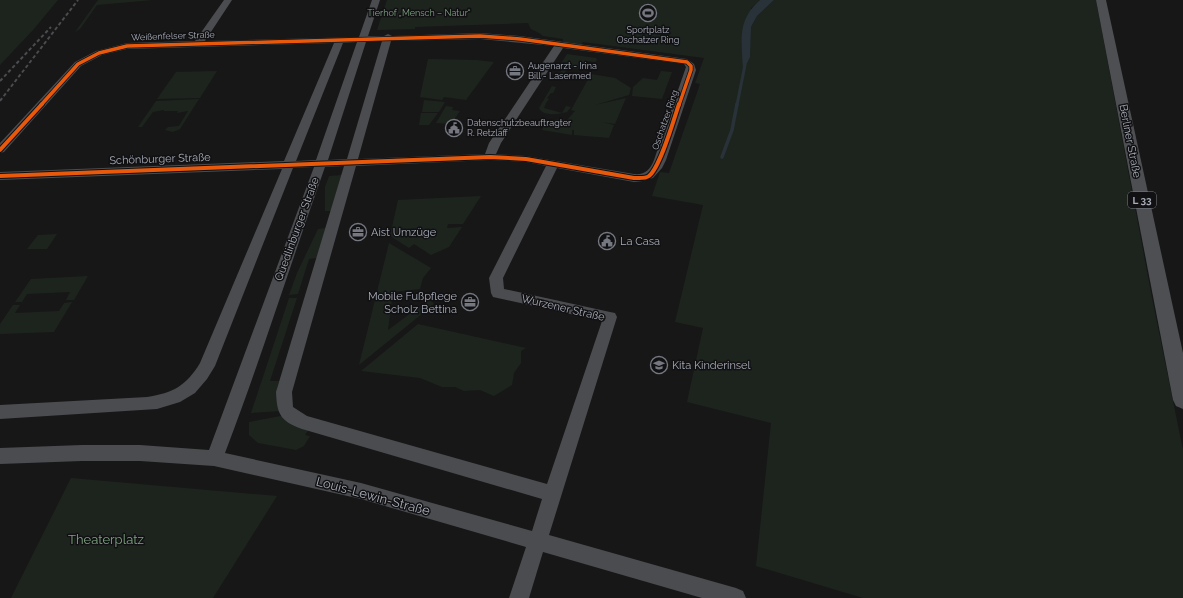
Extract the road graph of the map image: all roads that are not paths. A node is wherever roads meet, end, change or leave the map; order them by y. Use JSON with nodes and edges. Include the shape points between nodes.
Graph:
{"nodes":[{"id":1,"x":228,"y":0,"type":"edge"},
{"id":2,"x":376,"y":0,"type":"edge"},
{"id":3,"x":1102,"y":0,"type":"edge"},
{"id":4,"x":388,"y":37,"type":"junction"},
{"id":5,"x":364,"y":38,"type":"junction"},
{"id":6,"x":340,"y":39,"type":"junction"},
{"id":7,"x":198,"y":44,"type":"junction"},
{"id":8,"x":560,"y":45,"type":"junction"},
{"id":9,"x":0,"y":150,"type":"edge"},
{"id":10,"x":490,"y":157,"type":"junction"},
{"id":11,"x":351,"y":162,"type":"junction"},
{"id":12,"x":321,"y":163,"type":"junction"},
{"id":13,"x":289,"y":164,"type":"junction"},
{"id":14,"x":553,"y":164,"type":"junction"},
{"id":15,"x":0,"y":176,"type":"edge"},
{"id":16,"x":1183,"y":400,"type":"edge"},
{"id":17,"x":0,"y":412,"type":"edge"},
{"id":18,"x":0,"y":456,"type":"edge"},
{"id":19,"x":214,"y":458,"type":"junction"},
{"id":20,"x":552,"y":494,"type":"junction"},
{"id":21,"x":536,"y":541,"type":"junction"},
{"id":22,"x":519,"y":598,"type":"edge"},
{"id":23,"x":736,"y":598,"type":"edge"}],
"edges":[{"from":1,"to":7,"type":"street","name":"Weißenfelser Straße"},
{"from":2,"to":5,"type":"street","name":"Quedlinburger Straße"},
{"from":3,"to":16,"type":"main road","name":"Berliner Straße","number":"L 33"},
{"from":4,"to":5,"type":"street","name":"Oschatzer Ring"},
{"from":4,"to":8,"type":"street","name":"Oschatzer Ring","via":[[480,36]]},
{"from":4,"to":11,"type":"street"},
{"from":5,"to":6,"type":"street","name":"Weißenfelser Straße"},
{"from":5,"to":12,"type":"street","name":"Quedlinburger Straße"},
{"from":6,"to":7,"type":"street","name":"Weißenfelser Straße"},
{"from":6,"to":13,"type":"street"},
{"from":7,"to":9,"type":"street","name":"Weißenfelser Straße","via":[[127,46],[87,58],[78,64]]},
{"from":8,"to":10,"type":"street","via":[[495,143]]},
{"from":8,"to":14,"type":"street","name":"Oschatzer Ring","via":[[686,62],[691,66],[691,70],[659,160],[653,173],[648,177],[634,178]]},
{"from":10,"to":11,"type":"street","name":"Oschatzer Ring"},
{"from":10,"to":14,"type":"street","name":"Oschatzer Ring"},
{"from":11,"to":12,"type":"street","name":"Oschatzer Ring"},
{"from":11,"to":20,"type":"street","via":[[284,392],[285,410],[302,422]]},
{"from":12,"to":13,"type":"street","name":"Schönburger Straße"},
{"from":12,"to":19,"type":"street","name":"Quedlinburger Straße"},
{"from":13,"to":15,"type":"street","name":"Schönburger Straße"},
{"from":13,"to":17,"type":"street","via":[[206,366],[200,377],[182,394],[147,404]]},
{"from":14,"to":20,"type":"street","name":"Wurzener Straße","via":[[496,278],[498,293],[610,317]]},
{"from":18,"to":19,"type":"street","name":"Louis-Lewin-Straße","via":[[140,453]]},
{"from":19,"to":21,"type":"street","name":"Louis-Lewin-Straße","via":[[361,491]]},
{"from":20,"to":21,"type":"street","name":"Wurzener Straße"},
{"from":21,"to":22,"type":"street","name":"Wurzener Straße"},
{"from":21,"to":23,"type":"street","name":"Louis-Lewin-Straße"}]}
